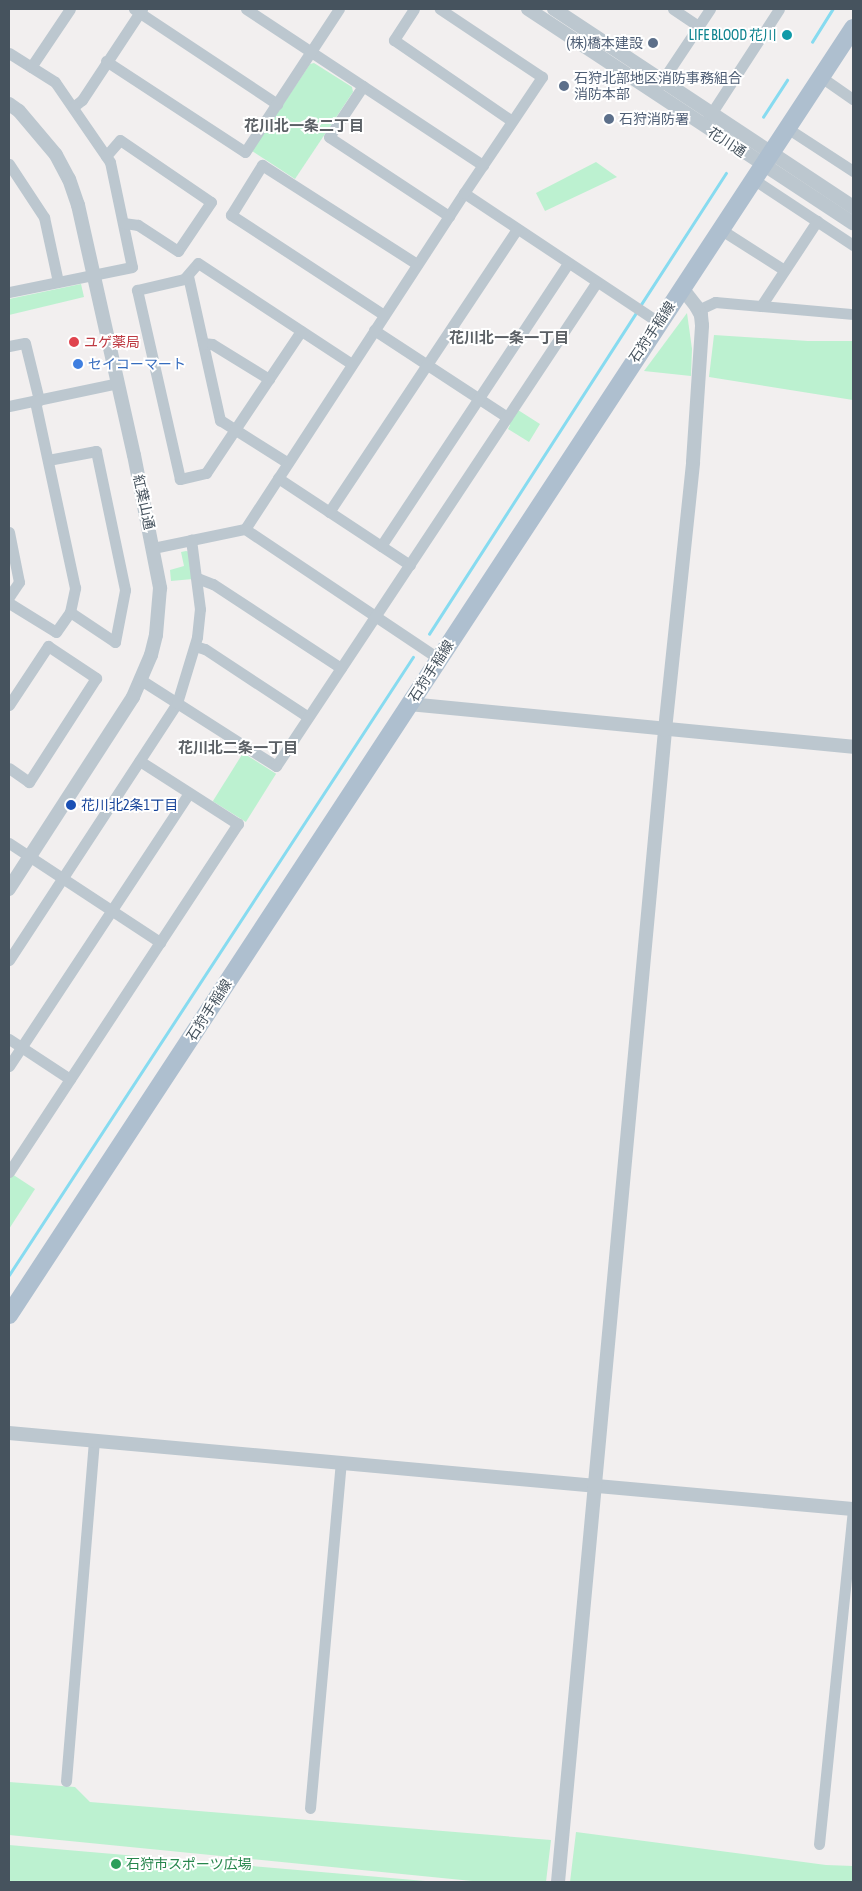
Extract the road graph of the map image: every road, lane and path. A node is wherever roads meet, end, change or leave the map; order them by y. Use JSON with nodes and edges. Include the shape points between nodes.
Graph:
{"nodes":[{"id":1,"x":70,"y":9,"type":"edge"},
{"id":2,"x":246,"y":9,"type":"edge"},
{"id":3,"x":339,"y":9,"type":"edge"},
{"id":4,"x":414,"y":9,"type":"edge"},
{"id":5,"x":440,"y":9,"type":"edge"},
{"id":6,"x":528,"y":9,"type":"edge"},
{"id":7,"x":556,"y":9,"type":"edge"},
{"id":8,"x":673,"y":9,"type":"edge"},
{"id":9,"x":710,"y":9,"type":"edge"},
{"id":10,"x":779,"y":9,"type":"edge"},
{"id":11,"x":138,"y":10,"type":"edge"},
{"id":12,"x":548,"y":23,"type":"junction"},
{"id":13,"x":698,"y":26,"type":"junction"},
{"id":14,"x":853,"y":28,"type":"edge"},
{"id":15,"x":311,"y":52,"type":"junction"},
{"id":16,"x":9,"y":53,"type":"edge"},
{"id":17,"x":106,"y":61,"type":"junction"},
{"id":18,"x":31,"y":67,"type":"junction"},
{"id":19,"x":821,"y":77,"type":"junction"},
{"id":20,"x":662,"y":80,"type":"junction"},
{"id":21,"x":363,"y":86,"type":"junction"},
{"id":22,"x":654,"y":92,"type":"junction"},
{"id":23,"x":853,"y":98,"type":"edge"},
{"id":24,"x":9,"y":104,"type":"edge"},
{"id":25,"x":277,"y":104,"type":"junction"},
{"id":26,"x":73,"y":106,"type":"junction"},
{"id":27,"x":712,"y":113,"type":"junction"},
{"id":28,"x":512,"y":121,"type":"junction"},
{"id":29,"x":703,"y":126,"type":"junction"},
{"id":30,"x":787,"y":128,"type":"junction"},
{"id":31,"x":106,"y":156,"type":"junction"},
{"id":32,"x":9,"y":164,"type":"edge"},
{"id":33,"x":482,"y":165,"type":"junction"},
{"id":34,"x":762,"y":165,"type":"junction"},
{"id":35,"x":852,"y":169,"type":"edge"},
{"id":36,"x":464,"y":193,"type":"junction"},
{"id":37,"x":853,"y":207,"type":"edge"},
{"id":38,"x":449,"y":216,"type":"junction"},
{"id":39,"x":817,"y":221,"type":"junction"},
{"id":40,"x":123,"y":223,"type":"junction"},
{"id":41,"x":853,"y":223,"type":"edge"},
{"id":42,"x":517,"y":229,"type":"junction"},
{"id":43,"x":720,"y":229,"type":"junction"},
{"id":44,"x":853,"y":245,"type":"edge"},
{"id":45,"x":417,"y":264,"type":"junction"},
{"id":46,"x":568,"y":264,"type":"junction"},
{"id":47,"x":784,"y":270,"type":"junction"},
{"id":48,"x":94,"y":275,"type":"junction"},
{"id":49,"x":188,"y":276,"type":"junction"},
{"id":50,"x":58,"y":282,"type":"junction"},
{"id":51,"x":596,"y":283,"type":"junction"},
{"id":52,"x":682,"y":288,"type":"junction"},
{"id":53,"x":9,"y":292,"type":"edge"},
{"id":54,"x":761,"y":306,"type":"junction"},
{"id":55,"x":698,"y":310,"type":"junction"},
{"id":56,"x":853,"y":314,"type":"edge"},
{"id":57,"x":384,"y":315,"type":"junction"},
{"id":58,"x":652,"y":317,"type":"junction"},
{"id":59,"x":374,"y":330,"type":"junction"},
{"id":60,"x":301,"y":331,"type":"junction"},
{"id":61,"x":203,"y":343,"type":"junction"},
{"id":62,"x":9,"y":346,"type":"edge"},
{"id":63,"x":352,"y":364,"type":"junction"},
{"id":64,"x":426,"y":364,"type":"junction"},
{"id":65,"x":269,"y":379,"type":"junction"},
{"id":66,"x":118,"y":383,"type":"junction"},
{"id":67,"x":477,"y":398,"type":"junction"},
{"id":68,"x":37,"y":400,"type":"junction"},
{"id":69,"x":9,"y":406,"type":"edge"},
{"id":70,"x":507,"y":417,"type":"junction"},
{"id":71,"x":235,"y":430,"type":"junction"},
{"id":72,"x":48,"y":460,"type":"junction"},
{"id":73,"x":288,"y":463,"type":"junction"},
{"id":74,"x":278,"y":478,"type":"junction"},
{"id":75,"x":329,"y":512,"type":"junction"},
{"id":76,"x":245,"y":529,"type":"junction"},
{"id":77,"x":9,"y":532,"type":"edge"},
{"id":78,"x":192,"y":540,"type":"junction"},
{"id":79,"x":380,"y":546,"type":"junction"},
{"id":80,"x":153,"y":548,"type":"junction"},
{"id":81,"x":410,"y":565,"type":"junction"},
{"id":82,"x":13,"y":571,"type":"edge"},
{"id":83,"x":197,"y":578,"type":"junction"},
{"id":84,"x":9,"y":597,"type":"edge"},
{"id":85,"x":9,"y":602,"type":"edge"},
{"id":86,"x":70,"y":612,"type":"junction"},
{"id":87,"x":375,"y":617,"type":"junction"},
{"id":88,"x":195,"y":646,"type":"junction"},
{"id":89,"x":432,"y":654,"type":"junction"},
{"id":90,"x":341,"y":668,"type":"junction"},
{"id":91,"x":141,"y":680,"type":"junction"},
{"id":92,"x":178,"y":703,"type":"junction"},
{"id":93,"x":409,"y":704,"type":"junction"},
{"id":94,"x":9,"y":705,"type":"edge"},
{"id":95,"x":308,"y":717,"type":"junction"},
{"id":96,"x":665,"y":730,"type":"junction"},
{"id":97,"x":853,"y":747,"type":"edge"},
{"id":98,"x":140,"y":760,"type":"junction"},
{"id":99,"x":9,"y":768,"type":"edge"},
{"id":100,"x":189,"y":793,"type":"junction"},
{"id":101,"x":9,"y":843,"type":"edge"},
{"id":102,"x":30,"y":857,"type":"junction"},
{"id":103,"x":63,"y":878,"type":"junction"},
{"id":104,"x":9,"y":889,"type":"edge"},
{"id":105,"x":111,"y":910,"type":"junction"},
{"id":106,"x":160,"y":942,"type":"junction"},
{"id":107,"x":9,"y":960,"type":"edge"},
{"id":108,"x":9,"y":1039,"type":"edge"},
{"id":109,"x":21,"y":1047,"type":"junction"},
{"id":110,"x":9,"y":1066,"type":"edge"},
{"id":111,"x":70,"y":1079,"type":"junction"},
{"id":112,"x":9,"y":1172,"type":"edge"},
{"id":113,"x":9,"y":1315,"type":"edge"},
{"id":114,"x":9,"y":1433,"type":"edge"},
{"id":115,"x":94,"y":1440,"type":"junction"},
{"id":116,"x":341,"y":1462,"type":"junction"},
{"id":117,"x":595,"y":1485,"type":"junction"},
{"id":118,"x":853,"y":1509,"type":"edge"},
{"id":119,"x":66,"y":1781,"type":"dead end"},
{"id":120,"x":310,"y":1808,"type":"dead end"},
{"id":121,"x":819,"y":1844,"type":"dead end"},
{"id":122,"x":558,"y":1882,"type":"edge"}],
"edges":[{"from":1,"to":18,"type":"street"},
{"from":2,"to":15,"type":"street"},
{"from":3,"to":15,"type":"street"},
{"from":4,"to":28,"type":"street","via":[[394,40]]},
{"from":5,"to":28,"type":"street","via":[[542,77]]},
{"from":6,"to":12,"type":"street","name":"花川通"},
{"from":7,"to":12,"type":"street"},
{"from":7,"to":20,"type":"street","name":"花川通"},
{"from":8,"to":13,"type":"street"},
{"from":9,"to":13,"type":"street"},
{"from":10,"to":27,"type":"street"},
{"from":11,"to":17,"type":"street"},
{"from":11,"to":25,"type":"street"},
{"from":12,"to":22,"type":"street","name":"花川通"},
{"from":13,"to":20,"type":"street"},
{"from":14,"to":19,"type":"main road","name":"石狩手稲線"},
{"from":15,"to":21,"type":"street"},
{"from":15,"to":25,"type":"street"},
{"from":16,"to":18,"type":"street"},
{"from":17,"to":25,"type":"street","via":[[245,152]]},
{"from":17,"to":26,"type":"street","via":[[82,100]]},
{"from":18,"to":26,"type":"street","via":[[55,82]]},
{"from":19,"to":23,"type":"street"},
{"from":19,"to":30,"type":"main road","name":"石狩手稲線"},
{"from":20,"to":22,"type":"street"},
{"from":20,"to":27,"type":"street","name":"花川通"},
{"from":21,"to":33,"type":"street"},
{"from":21,"to":38,"type":"street","via":[[329,138]]},
{"from":22,"to":29,"type":"street","name":"花川通"},
{"from":24,"to":48,"type":"street","name":"紅葉山通","via":[[44,138],[69,179]]},
{"from":26,"to":31,"type":"street"},
{"from":27,"to":29,"type":"street"},
{"from":27,"to":34,"type":"street","name":"花川通"},
{"from":28,"to":33,"type":"street"},
{"from":29,"to":34,"type":"street","name":"花川通"},
{"from":30,"to":34,"type":"main road","name":"石狩手稲線"},
{"from":30,"to":35,"type":"street"},
{"from":31,"to":40,"type":"street"},
{"from":31,"to":40,"type":"street","via":[[120,140],[211,202],[178,251],[138,225]]},
{"from":32,"to":50,"type":"street","via":[[44,217]]},
{"from":33,"to":36,"type":"street"},
{"from":34,"to":37,"type":"street","name":"花川通"},
{"from":34,"to":39,"type":"street"},
{"from":34,"to":41,"type":"street","name":"花川通"},
{"from":34,"to":43,"type":"main road","name":"石狩手稲線"},
{"from":36,"to":38,"type":"street"},
{"from":36,"to":42,"type":"street"},
{"from":38,"to":45,"type":"street"},
{"from":39,"to":44,"type":"street"},
{"from":39,"to":47,"type":"street"},
{"from":40,"to":48,"type":"street","via":[[132,267]]},
{"from":42,"to":46,"type":"street"},
{"from":42,"to":64,"type":"street"},
{"from":43,"to":47,"type":"street"},
{"from":43,"to":52,"type":"main road","name":"石狩手稲線"},
{"from":45,"to":57,"type":"street"},
{"from":45,"to":57,"type":"street","via":[[262,165],[231,215]]},
{"from":46,"to":51,"type":"street"},
{"from":46,"to":67,"type":"street"},
{"from":47,"to":54,"type":"street"},
{"from":48,"to":50,"type":"street"},
{"from":48,"to":66,"type":"street","name":"紅葉山通"},
{"from":49,"to":60,"type":"street","via":[[198,263]]},
{"from":49,"to":61,"type":"street"},
{"from":49,"to":71,"type":"street","via":[[137,290],[180,479],[206,473]]},
{"from":50,"to":53,"type":"street"},
{"from":51,"to":58,"type":"street"},
{"from":51,"to":70,"type":"street"},
{"from":52,"to":55,"type":"street"},
{"from":52,"to":58,"type":"main road","name":"石狩手稲線"},
{"from":54,"to":55,"type":"street","via":[[715,302]]},
{"from":54,"to":56,"type":"street"},
{"from":55,"to":96,"type":"street","via":[[702,325],[693,462]]},
{"from":57,"to":59,"type":"street"},
{"from":58,"to":89,"type":"main road","name":"石狩手稲線"},
{"from":59,"to":63,"type":"street"},
{"from":59,"to":64,"type":"street"},
{"from":60,"to":63,"type":"street"},
{"from":60,"to":65,"type":"street"},
{"from":61,"to":65,"type":"street","via":[[212,344]]},
{"from":61,"to":71,"type":"street","via":[[220,420]]},
{"from":62,"to":68,"type":"street","via":[[25,342]]},
{"from":63,"to":73,"type":"street"},
{"from":64,"to":67,"type":"street"},
{"from":64,"to":75,"type":"street"},
{"from":65,"to":71,"type":"street"},
{"from":66,"to":68,"type":"street"},
{"from":66,"to":80,"type":"street","name":"紅葉山通"},
{"from":67,"to":70,"type":"street"},
{"from":67,"to":79,"type":"street"},
{"from":68,"to":69,"type":"street"},
{"from":68,"to":72,"type":"street"},
{"from":70,"to":81,"type":"street"},
{"from":71,"to":73,"type":"street"},
{"from":72,"to":86,"type":"street","via":[[75,588]]},
{"from":72,"to":86,"type":"street","via":[[96,450],[125,590],[115,642]]},
{"from":73,"to":74,"type":"street"},
{"from":74,"to":75,"type":"street"},
{"from":74,"to":76,"type":"street"},
{"from":75,"to":79,"type":"street"},
{"from":76,"to":78,"type":"street"},
{"from":76,"to":87,"type":"street"},
{"from":77,"to":82,"type":"street"},
{"from":78,"to":80,"type":"street"},
{"from":78,"to":83,"type":"street"},
{"from":79,"to":81,"type":"street"},
{"from":80,"to":91,"type":"street","name":"紅葉山通","via":[[160,588],[159,614],[151,655]]},
{"from":81,"to":87,"type":"street"},
{"from":82,"to":84,"type":"street","via":[[19,582]]},
{"from":83,"to":88,"type":"street","via":[[200,609]]},
{"from":83,"to":90,"type":"street","via":[[213,584]]},
{"from":85,"to":86,"type":"street","via":[[56,632]]},
{"from":87,"to":89,"type":"street"},
{"from":87,"to":90,"type":"street"},
{"from":88,"to":92,"type":"street"},
{"from":88,"to":95,"type":"street","via":[[206,649]]},
{"from":89,"to":93,"type":"main road","name":"石狩手稲線"},
{"from":90,"to":95,"type":"street"},
{"from":91,"to":92,"type":"street"},
{"from":91,"to":102,"type":"street","name":"紅葉山通"},
{"from":92,"to":95,"type":"street","via":[[276,766]]},
{"from":92,"to":98,"type":"street"},
{"from":93,"to":96,"type":"street"},
{"from":93,"to":113,"type":"main road","name":"石狩手稲線"},
{"from":94,"to":99,"type":"street","via":[[48,646],[96,678],[29,782]]},
{"from":96,"to":97,"type":"street"},
{"from":96,"to":117,"type":"street"},
{"from":98,"to":100,"type":"street"},
{"from":98,"to":103,"type":"street"},
{"from":100,"to":105,"type":"street"},
{"from":100,"to":106,"type":"street","via":[[238,824]]},
{"from":101,"to":102,"type":"street"},
{"from":102,"to":103,"type":"street"},
{"from":102,"to":104,"type":"street","name":"紅葉山通"},
{"from":103,"to":105,"type":"street"},
{"from":103,"to":107,"type":"street"},
{"from":105,"to":106,"type":"street"},
{"from":105,"to":109,"type":"street"},
{"from":106,"to":111,"type":"street"},
{"from":108,"to":109,"type":"street"},
{"from":109,"to":110,"type":"street"},
{"from":109,"to":111,"type":"street"},
{"from":111,"to":112,"type":"street"},
{"from":114,"to":115,"type":"street"},
{"from":115,"to":116,"type":"street"},
{"from":115,"to":119,"type":"street"},
{"from":116,"to":117,"type":"street"},
{"from":116,"to":120,"type":"street"},
{"from":117,"to":118,"type":"street"},
{"from":117,"to":122,"type":"street"},
{"from":118,"to":121,"type":"street"}]}
